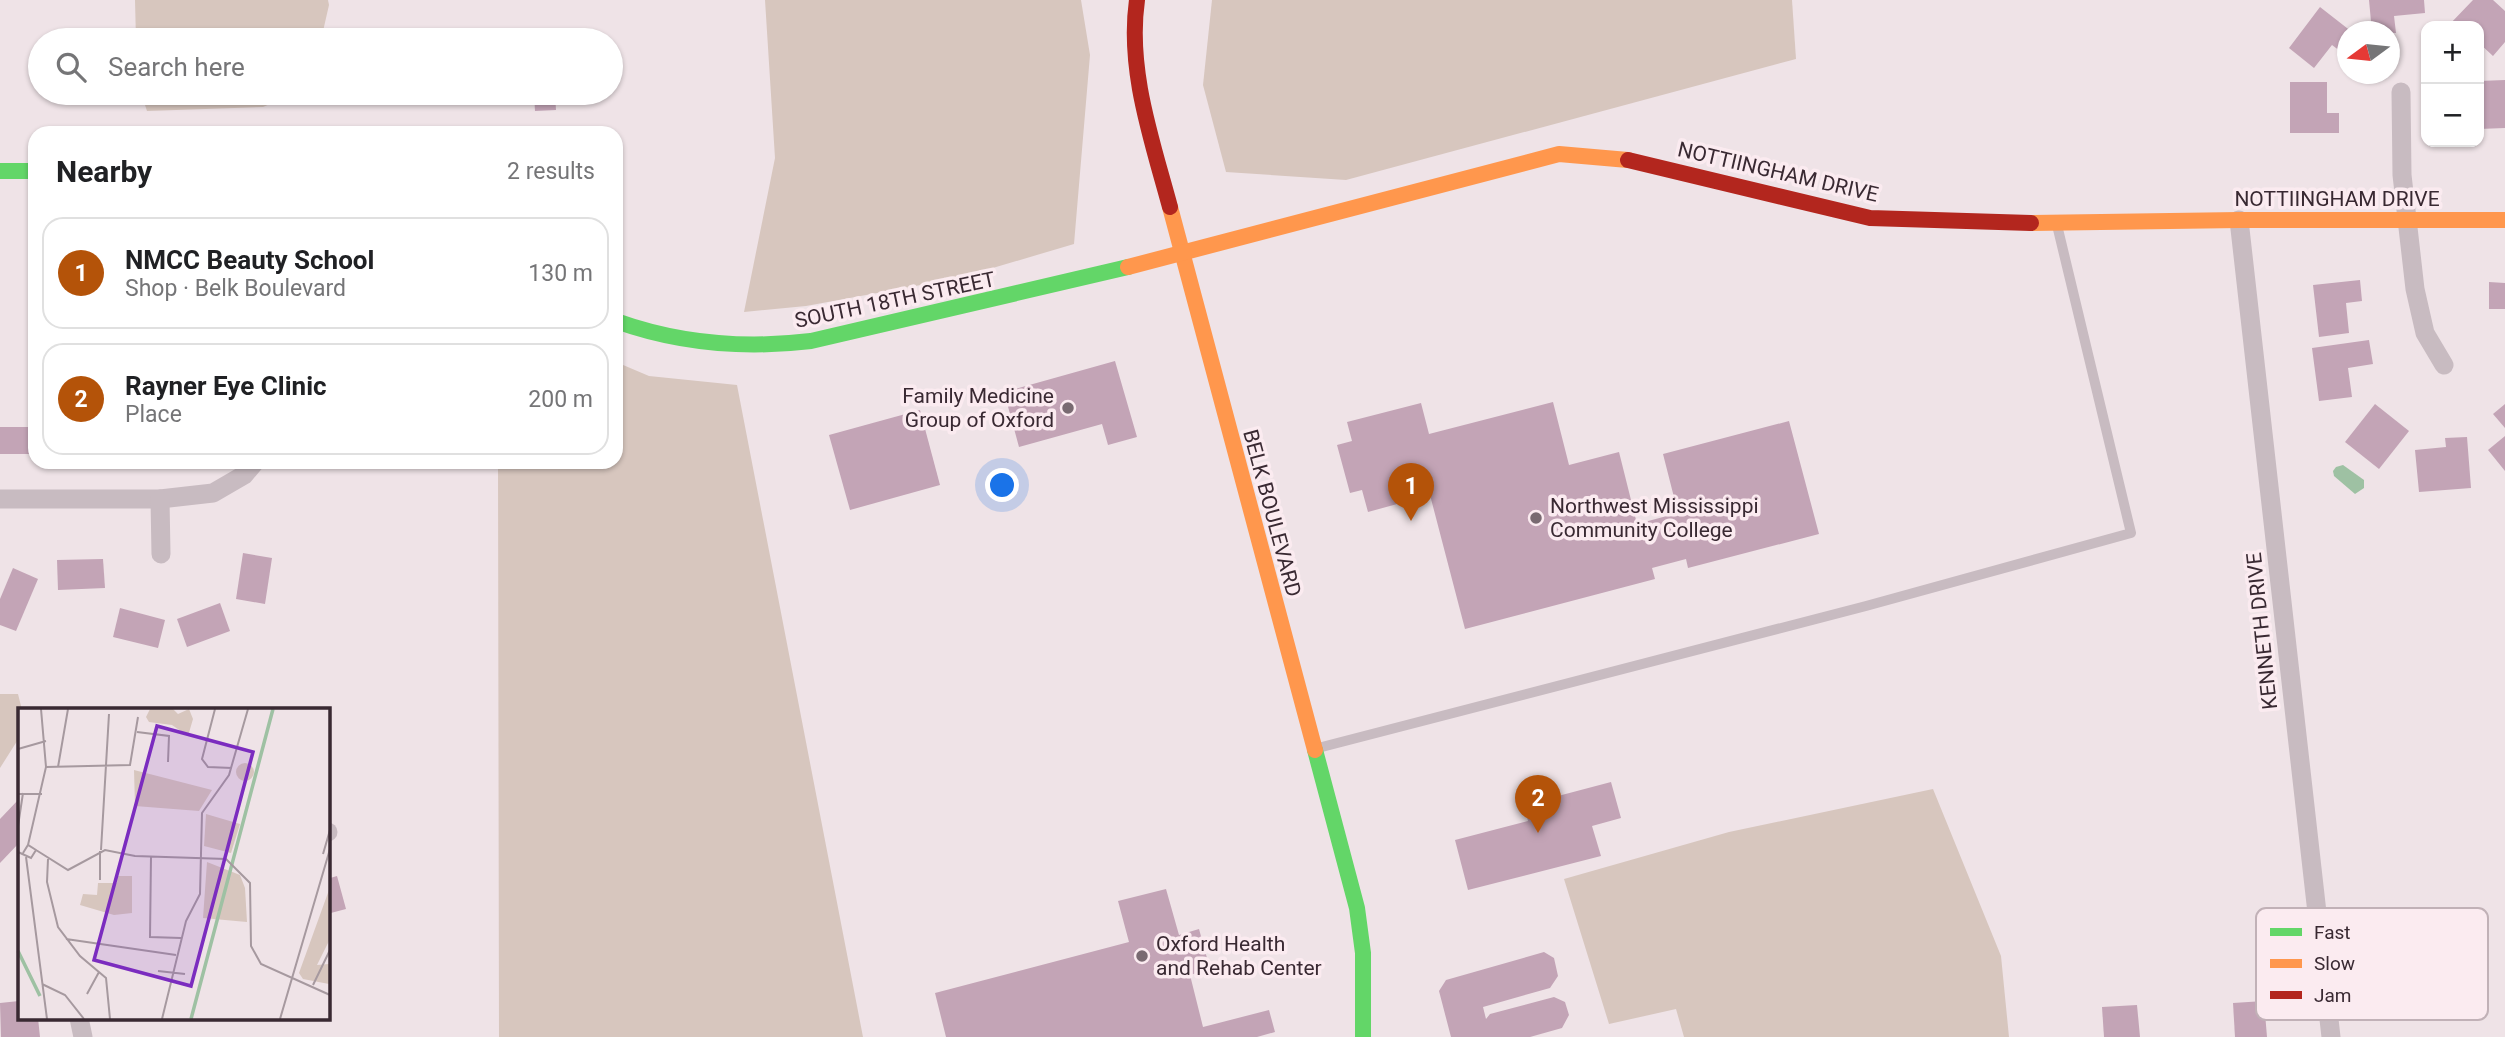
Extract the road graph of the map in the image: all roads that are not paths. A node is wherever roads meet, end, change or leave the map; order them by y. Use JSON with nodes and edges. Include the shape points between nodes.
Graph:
{"nodes":[{"id":1,"x":1137,"y":0,"type":"edge"},
{"id":2,"x":2401,"y":92,"type":"dead end"},
{"id":3,"x":0,"y":171,"type":"edge"},
{"id":4,"x":28,"y":172,"type":"edge"},
{"id":5,"x":2239,"y":220,"type":"junction"},
{"id":6,"x":2406,"y":220,"type":"junction"},
{"id":7,"x":2505,"y":220,"type":"edge"},
{"id":8,"x":2057,"y":224,"type":"junction"},
{"id":9,"x":1182,"y":255,"type":"junction"},
{"id":10,"x":623,"y":324,"type":"edge"},
{"id":11,"x":2444,"y":365,"type":"dead end"},
{"id":12,"x":249,"y":469,"type":"edge"},
{"id":13,"x":0,"y":499,"type":"edge"},
{"id":14,"x":160,"y":499,"type":"junction"},
{"id":15,"x":161,"y":554,"type":"dead end"},
{"id":16,"x":1314,"y":749,"type":"junction"},
{"id":17,"x":2316,"y":908,"type":"edge"},
{"id":18,"x":1363,"y":1037,"type":"edge"}],
"edges":[{"from":1,"to":9,"type":"street","name":"BELK BOULEVARD","via":[[1134,22],[1141,97]]},
{"from":2,"to":6,"type":"street"},
{"from":3,"to":4,"type":"street"},
{"from":5,"to":6,"type":"street","name":"NOTTIINGHAM DRIVE"},
{"from":5,"to":8,"type":"street","name":"NOTTIINGHAM DRIVE"},
{"from":5,"to":17,"type":"street","name":"KENNETH DRIVE"},
{"from":6,"to":7,"type":"street","name":"NOTTIINGHAM DRIVE"},
{"from":6,"to":11,"type":"street","via":[[2425,333]]},
{"from":8,"to":9,"type":"street","name":"NOTTIINGHAM DRIVE","via":[[1870,218],[1628,160],[1559,155]]},
{"from":8,"to":16,"type":"lane","via":[[2131,533]]},
{"from":9,"to":10,"type":"street","name":"SOUTH 18TH STREET","via":[[778,346],[692,342]]},
{"from":9,"to":16,"type":"street","name":"BELK BOULEVARD"},
{"from":12,"to":14,"type":"street","via":[[213,494]]},
{"from":13,"to":14,"type":"street"},
{"from":14,"to":15,"type":"street"},
{"from":16,"to":18,"type":"street","name":"BELK BOULEVARD","via":[[1357,908],[1363,953]]}]}
